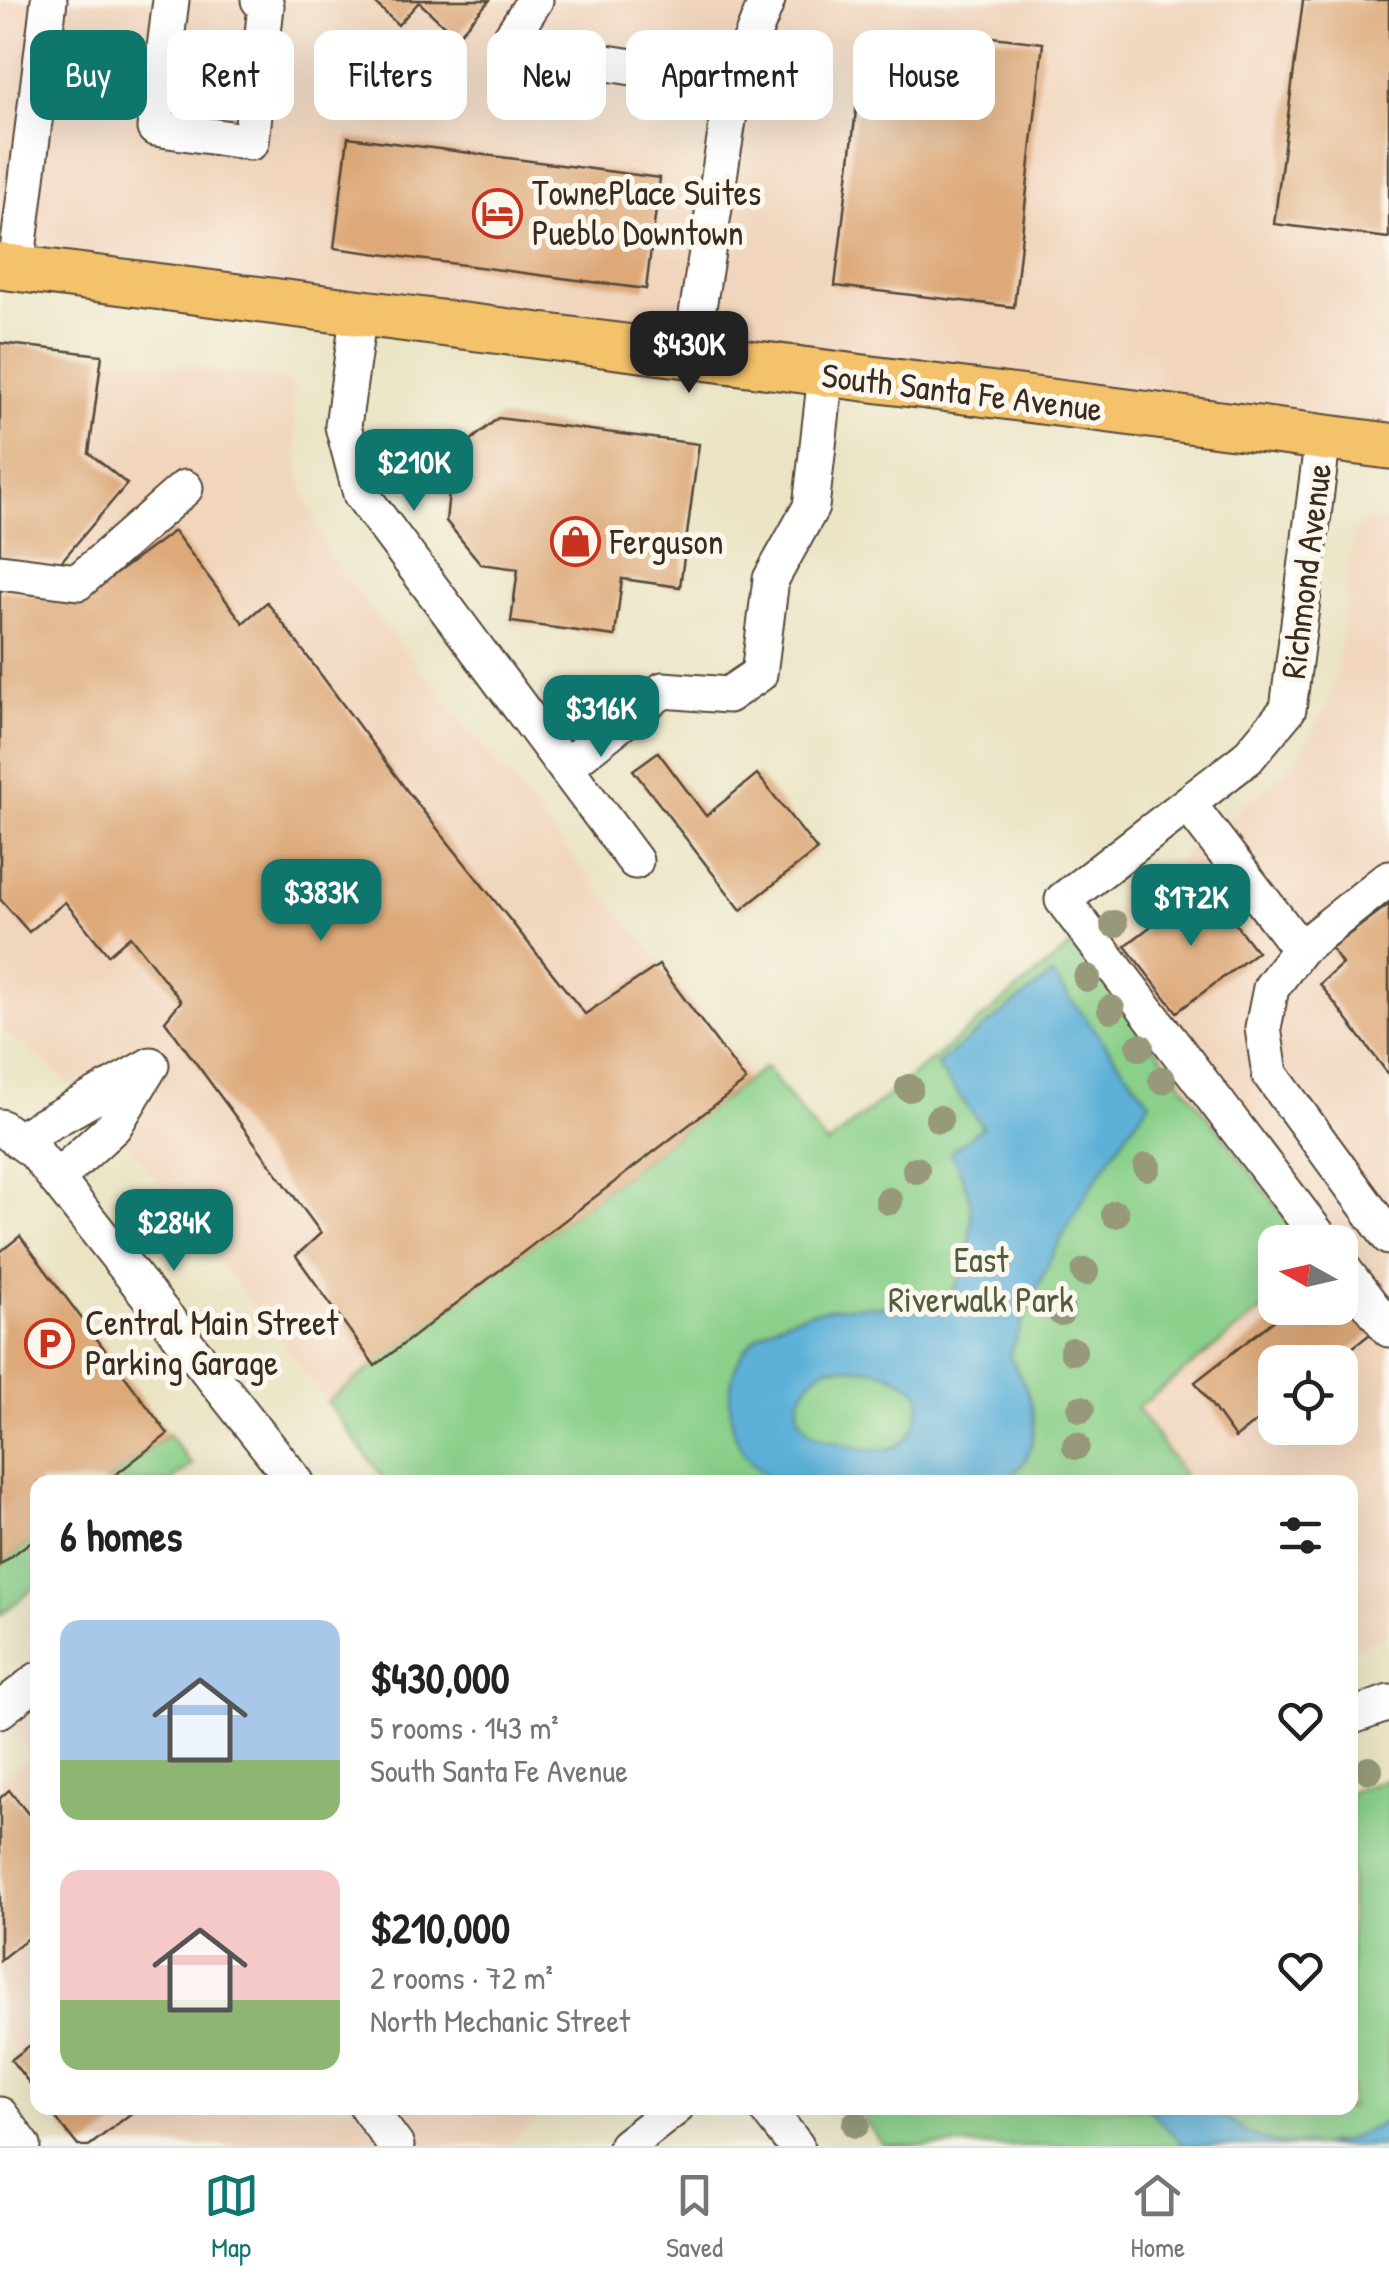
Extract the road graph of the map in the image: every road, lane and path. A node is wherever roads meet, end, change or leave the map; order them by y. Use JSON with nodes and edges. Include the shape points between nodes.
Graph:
{"nodes":[{"id":1,"x":48,"y":0,"type":"edge"},
{"id":2,"x":171,"y":0,"type":"edge"},
{"id":3,"x":259,"y":0,"type":"edge"},
{"id":4,"x":535,"y":0,"type":"edge"},
{"id":5,"x":767,"y":0,"type":"edge"},
{"id":6,"x":755,"y":30,"type":"edge"},
{"id":7,"x":626,"y":66,"type":"edge"},
{"id":8,"x":728,"y":120,"type":"edge"},
{"id":9,"x":8,"y":267,"type":"edge"},
{"id":10,"x":359,"y":311,"type":"junction"},
{"id":11,"x":690,"y":358,"type":"junction"},
{"id":12,"x":826,"y":375,"type":"junction"},
{"id":13,"x":1323,"y":437,"type":"junction"},
{"id":14,"x":1389,"y":446,"type":"edge"},
{"id":15,"x":186,"y":488,"type":"dead end"},
{"id":16,"x":0,"y":572,"type":"edge"},
{"id":17,"x":566,"y":766,"type":"junction"},
{"id":18,"x":1188,"y":804,"type":"junction"},
{"id":19,"x":634,"y":860,"type":"dead end"},
{"id":20,"x":1389,"y":878,"type":"edge"},
{"id":21,"x":1300,"y":949,"type":"junction"},
{"id":22,"x":9,"y":1134,"type":"edge"},
{"id":23,"x":56,"y":1179,"type":"junction"},
{"id":24,"x":1310,"y":1225,"type":"edge"},
{"id":25,"x":1389,"y":1237,"type":"edge"},
{"id":26,"x":1358,"y":1289,"type":"edge"},
{"id":27,"x":1389,"y":1329,"type":"edge"},
{"id":28,"x":288,"y":1475,"type":"edge"},
{"id":29,"x":30,"y":1686,"type":"edge"},
{"id":30,"x":1389,"y":1703,"type":"edge"},
{"id":31,"x":0,"y":1710,"type":"edge"},
{"id":32,"x":1358,"y":1714,"type":"edge"},
{"id":33,"x":0,"y":2115,"type":"edge"},
{"id":34,"x":373,"y":2115,"type":"edge"},
{"id":35,"x":667,"y":2115,"type":"edge"},
{"id":36,"x":772,"y":2115,"type":"edge"},
{"id":37,"x":23,"y":2146,"type":"edge"},
{"id":38,"x":396,"y":2146,"type":"edge"},
{"id":39,"x":626,"y":2146,"type":"edge"},
{"id":40,"x":796,"y":2146,"type":"edge"}],
"edges":[{"from":1,"to":9,"type":"street"},
{"from":2,"to":3,"type":"street","via":[[156,128],[251,142],[266,6]]},
{"from":4,"to":7,"type":"street","via":[[505,48]]},
{"from":5,"to":6,"type":"street"},
{"from":8,"to":11,"type":"street"},
{"from":9,"to":10,"type":"main road","name":"South Santa Fe Avenue"},
{"from":10,"to":11,"type":"main road","name":"South Santa Fe Avenue"},
{"from":10,"to":17,"type":"street","via":[[343,426],[361,494]]},
{"from":11,"to":12,"type":"main road","name":"South Santa Fe Avenue"},
{"from":12,"to":13,"type":"main road","name":"South Santa Fe Avenue"},
{"from":12,"to":17,"type":"street","via":[[811,507],[772,579],[759,674],[728,694],[663,690]]},
{"from":13,"to":14,"type":"main road","name":"South Santa Fe Avenue"},
{"from":13,"to":18,"type":"street","name":"Richmond Avenue","via":[[1288,710],[1247,758]]},
{"from":15,"to":16,"type":"street","via":[[78,582]]},
{"from":17,"to":19,"type":"street"},
{"from":18,"to":21,"type":"street"},
{"from":18,"to":24,"type":"street","name":"Richmond Avenue","via":[[1062,900]]},
{"from":20,"to":21,"type":"street"},
{"from":21,"to":25,"type":"street","via":[[1271,988],[1263,1028],[1270,1074]]},
{"from":22,"to":23,"type":"street"},
{"from":22,"to":23,"type":"street","via":[[151,1065],[114,1126]]},
{"from":23,"to":28,"type":"street"},
{"from":26,"to":27,"type":"street"},
{"from":29,"to":31,"type":"street"},
{"from":30,"to":32,"type":"street"},
{"from":33,"to":37,"type":"street"},
{"from":34,"to":38,"type":"street"},
{"from":35,"to":39,"type":"street"},
{"from":36,"to":40,"type":"street"}]}
